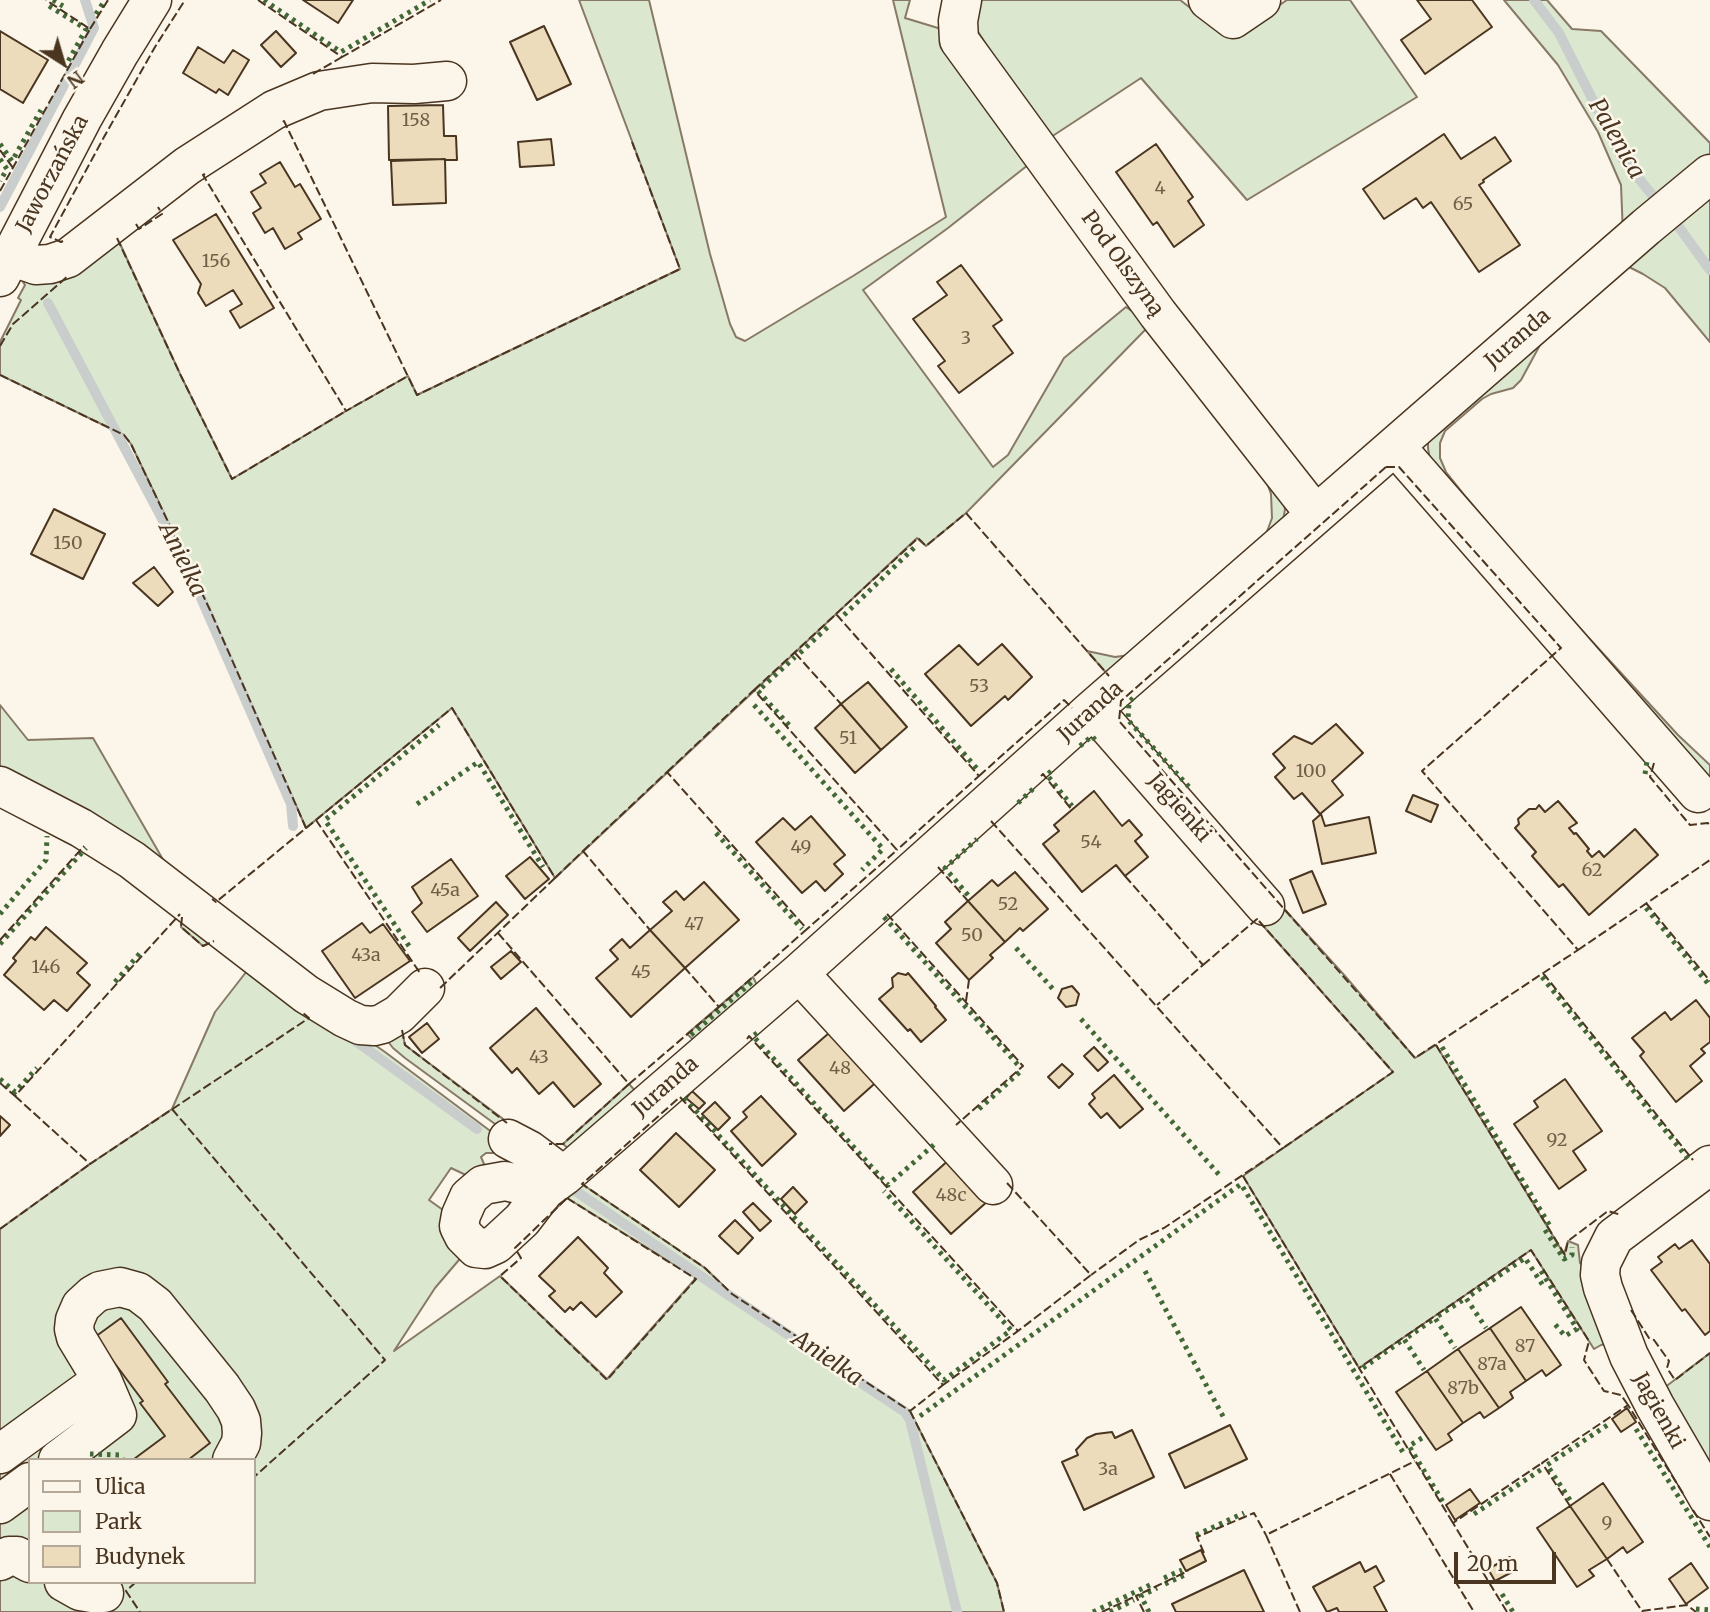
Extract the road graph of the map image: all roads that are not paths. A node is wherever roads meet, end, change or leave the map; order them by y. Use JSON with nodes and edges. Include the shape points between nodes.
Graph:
{"nodes":[{"id":1,"x":152,"y":0,"type":"edge"},
{"id":2,"x":962,"y":0,"type":"edge"},
{"id":3,"x":1208,"y":0,"type":"edge"},
{"id":4,"x":1261,"y":0,"type":"edge"},
{"id":5,"x":447,"y":81,"type":"dead end"},
{"id":6,"x":1710,"y":174,"type":"edge"},
{"id":7,"x":5,"y":267,"type":"edge"},
{"id":8,"x":1396,"y":447,"type":"junction"},
{"id":9,"x":1315,"y":514,"type":"junction"},
{"id":10,"x":1093,"y":709,"type":"junction"},
{"id":11,"x":0,"y":786,"type":"edge"},
{"id":12,"x":1698,"y":793,"type":"dead end"},
{"id":13,"x":1265,"y":906,"type":"dead end"},
{"id":14,"x":799,"y":973,"type":"junction"},
{"id":15,"x":425,"y":988,"type":"dead end"},
{"id":16,"x":508,"y":1139,"type":"dead end"},
{"id":17,"x":1710,"y":1165,"type":"edge"},
{"id":18,"x":554,"y":1183,"type":"junction"},
{"id":19,"x":993,"y":1185,"type":"dead end"},
{"id":20,"x":102,"y":1380,"type":"junction"},
{"id":21,"x":0,"y":1454,"type":"edge"},
{"id":22,"x":62,"y":1458,"type":"edge"},
{"id":23,"x":233,"y":1458,"type":"edge"},
{"id":24,"x":28,"y":1483,"type":"edge"},
{"id":25,"x":1710,"y":1501,"type":"edge"},
{"id":26,"x":0,"y":1504,"type":"edge"},
{"id":27,"x":0,"y":1561,"type":"edge"},
{"id":28,"x":28,"y":1562,"type":"edge"},
{"id":29,"x":68,"y":1584,"type":"edge"},
{"id":30,"x":110,"y":1596,"type":"edge"}],
"edges":[{"from":1,"to":7,"type":"street","name":"Jaworzańska","via":[[82,119]]},
{"from":2,"to":9,"type":"street","name":"Pod Olszyną","via":[[959,40],[1158,314]]},
{"from":3,"to":4,"type":"street","via":[[1233,19]]},
{"from":5,"to":7,"type":"street","via":[[372,83],[319,91],[274,110],[187,166],[68,258]]},
{"from":6,"to":8,"type":"street","name":"Juranda"},
{"from":8,"to":9,"type":"street","name":"Juranda"},
{"from":8,"to":12,"type":"street"},
{"from":9,"to":10,"type":"street","name":"Juranda"},
{"from":10,"to":13,"type":"street","name":"Jagienki"},
{"from":10,"to":14,"type":"street","name":"Juranda"},
{"from":11,"to":15,"type":"street","via":[[132,860],[345,1018],[360,1025],[382,1024]]},
{"from":14,"to":18,"type":"street","name":"Juranda"},
{"from":14,"to":19,"type":"street"},
{"from":16,"to":18,"type":"street","via":[[529,1150]]},
{"from":17,"to":25,"type":"street","name":"Jagienki","via":[[1614,1237],[1605,1251],[1600,1275],[1629,1356]]},
{"from":18,"to":18,"type":"street","name":"Juranda","via":[[496,1244],[476,1248],[464,1236],[459,1226],[461,1215],[469,1197],[483,1185]]},
{"from":20,"to":21,"type":"street"},
{"from":20,"to":22,"type":"street","via":[[126,1427]]},
{"from":20,"to":23,"type":"street","via":[[76,1337],[76,1314],[100,1291],[120,1287],[138,1292],[163,1314],[236,1409],[242,1443]]},
{"from":24,"to":26,"type":"street"},
{"from":27,"to":28,"type":"street","via":[[17,1556]]},
{"from":29,"to":30,"type":"street"}]}
